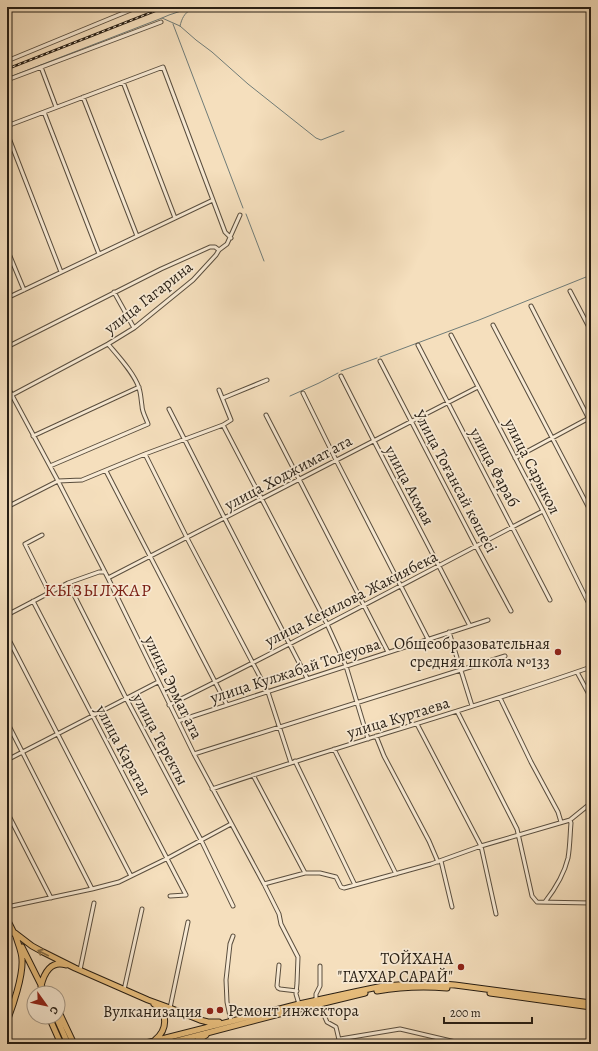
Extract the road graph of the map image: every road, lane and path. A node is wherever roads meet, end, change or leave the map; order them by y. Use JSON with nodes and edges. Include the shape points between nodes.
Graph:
{"nodes":[{"id":1,"x":138,"y":7,"type":"edge"},
{"id":2,"x":161,"y":22,"type":"dead end"},
{"id":3,"x":7,"y":55,"type":"edge"},
{"id":4,"x":8,"y":60,"type":"edge"},
{"id":5,"x":41,"y":67,"type":"junction"},
{"id":6,"x":7,"y":80,"type":"edge"},
{"id":7,"x":123,"y":82,"type":"junction"},
{"id":8,"x":83,"y":97,"type":"junction"},
{"id":9,"x":56,"y":107,"type":"junction"},
{"id":10,"x":44,"y":112,"type":"junction"},
{"id":11,"x":7,"y":126,"type":"edge"},
{"id":12,"x":7,"y":133,"type":"edge"},
{"id":13,"x":213,"y":200,"type":"junction"},
{"id":14,"x":240,"y":215,"type":"dead end"},
{"id":15,"x":175,"y":218,"type":"junction"},
{"id":16,"x":137,"y":236,"type":"junction"},
{"id":17,"x":231,"y":238,"type":"junction"},
{"id":18,"x":7,"y":249,"type":"edge"},
{"id":19,"x":219,"y":250,"type":"junction"},
{"id":20,"x":99,"y":254,"type":"junction"},
{"id":21,"x":9,"y":257,"type":"edge"},
{"id":22,"x":61,"y":272,"type":"junction"},
{"id":23,"x":24,"y":290,"type":"junction"},
{"id":24,"x":570,"y":291,"type":"dead end"},
{"id":25,"x":114,"y":292,"type":"junction"},
{"id":26,"x":7,"y":298,"type":"edge"},
{"id":27,"x":531,"y":306,"type":"dead end"},
{"id":28,"x":493,"y":325,"type":"dead end"},
{"id":29,"x":134,"y":328,"type":"junction"},
{"id":30,"x":591,"y":331,"type":"edge"},
{"id":31,"x":451,"y":335,"type":"dead end"},
{"id":32,"x":108,"y":344,"type":"junction"},
{"id":33,"x":418,"y":345,"type":"dead end"},
{"id":34,"x":7,"y":347,"type":"edge"},
{"id":35,"x":380,"y":361,"type":"dead end"},
{"id":36,"x":341,"y":376,"type":"dead end"},
{"id":37,"x":267,"y":380,"type":"dead end"},
{"id":38,"x":7,"y":386,"type":"edge"},
{"id":39,"x":139,"y":387,"type":"junction"},
{"id":40,"x":478,"y":387,"type":"junction"},
{"id":41,"x":219,"y":390,"type":"dead end"},
{"id":42,"x":303,"y":393,"type":"dead end"},
{"id":43,"x":12,"y":395,"type":"junction"},
{"id":44,"x":7,"y":398,"type":"edge"},
{"id":45,"x":223,"y":398,"type":"junction"},
{"id":46,"x":448,"y":403,"type":"junction"},
{"id":47,"x":169,"y":409,"type":"dead end"},
{"id":48,"x":266,"y":414,"type":"dead end"},
{"id":49,"x":590,"y":418,"type":"edge"},
{"id":50,"x":411,"y":422,"type":"junction"},
{"id":51,"x":591,"y":423,"type":"edge"},
{"id":52,"x":223,"y":425,"type":"junction"},
{"id":53,"x":33,"y":436,"type":"junction"},
{"id":54,"x":553,"y":438,"type":"junction"},
{"id":55,"x":184,"y":440,"type":"junction"},
{"id":56,"x":374,"y":441,"type":"junction"},
{"id":57,"x":145,"y":454,"type":"junction"},
{"id":58,"x":515,"y":458,"type":"junction"},
{"id":59,"x":336,"y":460,"type":"junction"},
{"id":60,"x":50,"y":466,"type":"junction"},
{"id":61,"x":106,"y":471,"type":"junction"},
{"id":62,"x":300,"y":480,"type":"junction"},
{"id":63,"x":58,"y":481,"type":"junction"},
{"id":64,"x":7,"y":496,"type":"edge"},
{"id":65,"x":262,"y":500,"type":"junction"},
{"id":66,"x":11,"y":505,"type":"junction"},
{"id":67,"x":7,"y":507,"type":"edge"},
{"id":68,"x":543,"y":511,"type":"junction"},
{"id":69,"x":591,"y":512,"type":"edge"},
{"id":70,"x":225,"y":519,"type":"junction"},
{"id":71,"x":513,"y":527,"type":"junction"},
{"id":72,"x":42,"y":535,"type":"dead end"},
{"id":73,"x":187,"y":538,"type":"junction"},
{"id":74,"x":476,"y":546,"type":"junction"},
{"id":75,"x":150,"y":557,"type":"junction"},
{"id":76,"x":439,"y":566,"type":"junction"},
{"id":77,"x":105,"y":572,"type":"junction"},
{"id":78,"x":108,"y":578,"type":"junction"},
{"id":79,"x":68,"y":583,"type":"junction"},
{"id":80,"x":401,"y":586,"type":"junction"},
{"id":81,"x":49,"y":592,"type":"junction"},
{"id":82,"x":550,"y":600,"type":"dead end"},
{"id":83,"x":33,"y":601,"type":"junction"},
{"id":84,"x":364,"y":605,"type":"junction"},
{"id":85,"x":591,"y":608,"type":"edge"},
{"id":86,"x":511,"y":611,"type":"dead end"},
{"id":87,"x":7,"y":615,"type":"edge"},
{"id":88,"x":488,"y":620,"type":"dead end"},
{"id":89,"x":327,"y":624,"type":"junction"},
{"id":90,"x":470,"y":626,"type":"junction"},
{"id":91,"x":449,"y":632,"type":"junction"},
{"id":92,"x":7,"y":636,"type":"edge"},
{"id":93,"x":428,"y":639,"type":"junction"},
{"id":94,"x":290,"y":643,"type":"junction"},
{"id":95,"x":388,"y":652,"type":"junction"},
{"id":96,"x":505,"y":656,"type":"dead end"},
{"id":97,"x":253,"y":662,"type":"junction"},
{"id":98,"x":346,"y":666,"type":"junction"},
{"id":99,"x":591,"y":667,"type":"edge"},
{"id":100,"x":460,"y":670,"type":"junction"},
{"id":101,"x":577,"y":672,"type":"junction"},
{"id":102,"x":307,"y":678,"type":"junction"},
{"id":103,"x":158,"y":682,"type":"junction"},
{"id":104,"x":215,"y":682,"type":"junction"},
{"id":105,"x":268,"y":692,"type":"junction"},
{"id":106,"x":126,"y":698,"type":"junction"},
{"id":107,"x":500,"y":698,"type":"junction"},
{"id":108,"x":591,"y":698,"type":"edge"},
{"id":109,"x":357,"y":702,"type":"junction"},
{"id":110,"x":169,"y":705,"type":"junction"},
{"id":111,"x":227,"y":705,"type":"junction"},
{"id":112,"x":472,"y":706,"type":"junction"},
{"id":113,"x":457,"y":711,"type":"junction"},
{"id":114,"x":93,"y":716,"type":"junction"},
{"id":115,"x":178,"y":721,"type":"junction"},
{"id":116,"x":7,"y":722,"type":"edge"},
{"id":117,"x":417,"y":724,"type":"junction"},
{"id":118,"x":280,"y":727,"type":"junction"},
{"id":119,"x":58,"y":734,"type":"junction"},
{"id":120,"x":376,"y":736,"type":"junction"},
{"id":121,"x":368,"y":738,"type":"junction"},
{"id":122,"x":334,"y":749,"type":"junction"},
{"id":123,"x":22,"y":752,"type":"junction"},
{"id":124,"x":194,"y":754,"type":"junction"},
{"id":125,"x":7,"y":760,"type":"edge"},
{"id":126,"x":293,"y":762,"type":"junction"},
{"id":127,"x":253,"y":775,"type":"junction"},
{"id":128,"x":212,"y":789,"type":"junction"},
{"id":129,"x":591,"y":803,"type":"edge"},
{"id":130,"x":7,"y":812,"type":"edge"},
{"id":131,"x":570,"y":820,"type":"junction"},
{"id":132,"x":561,"y":822,"type":"junction"},
{"id":133,"x":231,"y":824,"type":"junction"},
{"id":134,"x":590,"y":833,"type":"edge"},
{"id":135,"x":519,"y":835,"type":"junction"},
{"id":136,"x":591,"y":838,"type":"edge"},
{"id":137,"x":201,"y":840,"type":"junction"},
{"id":138,"x":481,"y":846,"type":"junction"},
{"id":139,"x":168,"y":858,"type":"junction"},
{"id":140,"x":440,"y":862,"type":"junction"},
{"id":141,"x":304,"y":873,"type":"junction"},
{"id":142,"x":396,"y":874,"type":"junction"},
{"id":143,"x":132,"y":876,"type":"junction"},
{"id":144,"x":264,"y":884,"type":"junction"},
{"id":145,"x":355,"y":884,"type":"junction"},
{"id":146,"x":92,"y":889,"type":"junction"},
{"id":147,"x":170,"y":896,"type":"dead end"},
{"id":148,"x":51,"y":898,"type":"junction"},
{"id":149,"x":545,"y":902,"type":"junction"},
{"id":150,"x":94,"y":903,"type":"dead end"},
{"id":151,"x":591,"y":903,"type":"edge"},
{"id":152,"x":233,"y":906,"type":"dead end"},
{"id":153,"x":7,"y":907,"type":"edge"},
{"id":154,"x":452,"y":907,"type":"dead end"},
{"id":155,"x":142,"y":909,"type":"dead end"},
{"id":156,"x":496,"y":914,"type":"dead end"},
{"id":157,"x":7,"y":919,"type":"edge"},
{"id":158,"x":188,"y":922,"type":"dead end"},
{"id":159,"x":14,"y":933,"type":"junction"},
{"id":160,"x":233,"y":936,"type":"dead end"},
{"id":161,"x":279,"y":965,"type":"dead end"},
{"id":162,"x":320,"y":966,"type":"dead end"},
{"id":163,"x":77,"y":969,"type":"junction"},
{"id":164,"x":35,"y":974,"type":"junction"},
{"id":165,"x":20,"y":975,"type":"junction"},
{"id":166,"x":40,"y":985,"type":"edge"},
{"id":167,"x":41,"y":985,"type":"edge"},
{"id":168,"x":124,"y":990,"type":"junction"},
{"id":169,"x":297,"y":991,"type":"junction"},
{"id":170,"x":148,"y":1000,"type":"junction"},
{"id":171,"x":317,"y":1002,"type":"junction"},
{"id":172,"x":591,"y":1003,"type":"edge"},
{"id":173,"x":299,"y":1004,"type":"junction"},
{"id":174,"x":591,"y":1007,"type":"edge"},
{"id":175,"x":170,"y":1008,"type":"junction"},
{"id":176,"x":7,"y":1021,"type":"edge"},
{"id":177,"x":228,"y":1022,"type":"junction"},
{"id":178,"x":53,"y":1025,"type":"edge"},
{"id":179,"x":60,"y":1025,"type":"edge"},
{"id":180,"x":65,"y":1025,"type":"edge"},
{"id":181,"x":222,"y":1029,"type":"junction"},
{"id":182,"x":340,"y":1039,"type":"junction"},
{"id":183,"x":153,"y":1041,"type":"junction"},
{"id":184,"x":61,"y":1044,"type":"edge"},
{"id":185,"x":68,"y":1044,"type":"edge"},
{"id":186,"x":74,"y":1044,"type":"edge"},
{"id":187,"x":142,"y":1044,"type":"edge"},
{"id":188,"x":165,"y":1044,"type":"edge"},
{"id":189,"x":194,"y":1044,"type":"edge"},
{"id":190,"x":340,"y":1044,"type":"edge"},
{"id":191,"x":464,"y":1044,"type":"edge"}],
"edges":[{"from":1,"to":4,"type":"street"},
{"from":2,"to":5,"type":"street"},
{"from":3,"to":4,"type":"street"},
{"from":5,"to":6,"type":"street"},
{"from":5,"to":9,"type":"street"},
{"from":7,"to":8,"type":"street"},
{"from":7,"to":13,"type":"street","via":[[162,67]]},
{"from":7,"to":15,"type":"street"},
{"from":8,"to":9,"type":"street"},
{"from":8,"to":16,"type":"street"},
{"from":9,"to":10,"type":"street"},
{"from":10,"to":11,"type":"street"},
{"from":10,"to":20,"type":"street"},
{"from":12,"to":22,"type":"street"},
{"from":13,"to":15,"type":"street"},
{"from":13,"to":17,"type":"street","via":[[225,232]]},
{"from":14,"to":17,"type":"street","name":"улица Гагарина"},
{"from":15,"to":16,"type":"street"},
{"from":16,"to":20,"type":"street"},
{"from":17,"to":19,"type":"street","name":"улица Гагарина","via":[[228,244]]},
{"from":18,"to":21,"type":"street"},
{"from":19,"to":25,"type":"street","via":[[210,247]]},
{"from":19,"to":29,"type":"street","name":"улица Гагарина","via":[[193,280]]},
{"from":20,"to":22,"type":"street"},
{"from":21,"to":23,"type":"street"},
{"from":22,"to":23,"type":"street"},
{"from":23,"to":26,"type":"street"},
{"from":24,"to":30,"type":"street"},
{"from":25,"to":29,"type":"street"},
{"from":25,"to":34,"type":"street"},
{"from":27,"to":49,"type":"street"},
{"from":28,"to":54,"type":"street"},
{"from":29,"to":32,"type":"street","name":"улица Гагарина"},
{"from":31,"to":40,"type":"street","name":"улица Сарыкол"},
{"from":32,"to":39,"type":"street"},
{"from":32,"to":43,"type":"street","name":"улица Гагарина"},
{"from":33,"to":46,"type":"street","name":"улица Фараб"},
{"from":35,"to":50,"type":"street","name":"Улица Тоғансай көшесі"},
{"from":36,"to":56,"type":"street","name":"улица Акмая"},
{"from":37,"to":45,"type":"street"},
{"from":38,"to":43,"type":"street","name":"улица Эрмат ата"},
{"from":39,"to":53,"type":"street"},
{"from":39,"to":60,"type":"street","via":[[148,424]]},
{"from":40,"to":46,"type":"street","name":"улица Ходжимат ата"},
{"from":40,"to":58,"type":"street","name":"улица Сарыкол"},
{"from":41,"to":45,"type":"street"},
{"from":42,"to":59,"type":"street"},
{"from":43,"to":44,"type":"street","name":"улица Гагарина"},
{"from":43,"to":53,"type":"street","name":"улица Эрмат ата"},
{"from":45,"to":52,"type":"street","via":[[230,420]]},
{"from":46,"to":50,"type":"street","name":"улица Ходжимат ата"},
{"from":46,"to":71,"type":"street","name":"улица Фараб"},
{"from":47,"to":55,"type":"street"},
{"from":48,"to":62,"type":"street"},
{"from":49,"to":51,"type":"street"},
{"from":49,"to":54,"type":"street"},
{"from":50,"to":56,"type":"street","name":"улица Ходжимат ата"},
{"from":50,"to":74,"type":"street","name":"Улица Тоғансай көшесі"},
{"from":52,"to":55,"type":"street"},
{"from":52,"to":65,"type":"street"},
{"from":53,"to":60,"type":"street","name":"улица Эрмат ата"},
{"from":54,"to":58,"type":"street"},
{"from":54,"to":69,"type":"street"},
{"from":55,"to":57,"type":"street"},
{"from":55,"to":70,"type":"street"},
{"from":56,"to":59,"type":"street","name":"улица Ходжимат ата"},
{"from":56,"to":76,"type":"street","name":"улица Акмая"},
{"from":57,"to":61,"type":"street"},
{"from":57,"to":73,"type":"street"},
{"from":58,"to":68,"type":"street","name":"улица Сарыкол"},
{"from":59,"to":62,"type":"street","name":"улица Ходжимат ата"},
{"from":59,"to":80,"type":"street"},
{"from":60,"to":63,"type":"street","name":"улица Эрмат ата"},
{"from":61,"to":63,"type":"street","via":[[82,480]]},
{"from":61,"to":75,"type":"street"},
{"from":62,"to":65,"type":"street","name":"улица Ходжимат ата"},
{"from":62,"to":84,"type":"street"},
{"from":63,"to":66,"type":"street"},
{"from":63,"to":77,"type":"street","name":"улица Эрмат ата"},
{"from":64,"to":66,"type":"street"},
{"from":65,"to":70,"type":"street","name":"улица Ходжимат ата"},
{"from":65,"to":89,"type":"street"},
{"from":66,"to":67,"type":"street"},
{"from":68,"to":71,"type":"street","name":"улица Кекилова Жакиябека"},
{"from":68,"to":85,"type":"street","name":"улица Сарыкол"},
{"from":70,"to":73,"type":"street","name":"улица Ходжимат ата"},
{"from":70,"to":94,"type":"street"},
{"from":71,"to":74,"type":"street","name":"улица Кекилова Жакиябека"},
{"from":71,"to":82,"type":"street","name":"улица Фараб"},
{"from":72,"to":81,"type":"street","via":[[25,544]]},
{"from":73,"to":75,"type":"street","name":"улица Ходжимат ата"},
{"from":73,"to":97,"type":"street"},
{"from":74,"to":76,"type":"street","name":"улица Кекилова Жакиябека"},
{"from":74,"to":86,"type":"street","name":"Улица Тоғансай көшесі"},
{"from":75,"to":78,"type":"street","name":"улица Ходжимат ата"},
{"from":75,"to":104,"type":"street"},
{"from":76,"to":80,"type":"street","name":"улица Кекилова Жакиябека"},
{"from":76,"to":90,"type":"street","name":"улица Акмая"},
{"from":77,"to":78,"type":"street","name":"улица Эрмат ата"},
{"from":77,"to":79,"type":"street"},
{"from":78,"to":103,"type":"street","name":"улица Эрмат ата"},
{"from":79,"to":81,"type":"street"},
{"from":79,"to":106,"type":"street","name":"улица Теректы"},
{"from":80,"to":84,"type":"street","name":"улица Кекилова Жакиябека"},
{"from":80,"to":93,"type":"street"},
{"from":81,"to":83,"type":"street"},
{"from":83,"to":87,"type":"street"},
{"from":83,"to":114,"type":"street","name":"улица Каратал"},
{"from":84,"to":89,"type":"street","name":"улица Кекилова Жакиябека"},
{"from":84,"to":95,"type":"street"},
{"from":88,"to":90,"type":"street","name":"улица Кулжабай Толеуова"},
{"from":89,"to":94,"type":"street","name":"улица Кекилова Жакиябека"},
{"from":89,"to":98,"type":"street"},
{"from":90,"to":91,"type":"street","name":"улица Кулжабай Толеуова"},
{"from":91,"to":93,"type":"street","name":"улица Кулжабай Толеуова"},
{"from":91,"to":100,"type":"street"},
{"from":92,"to":119,"type":"street"},
{"from":93,"to":95,"type":"street","name":"улица Кулжабай Толеуова"},
{"from":94,"to":97,"type":"street","name":"улица Кекилова Жакиябека"},
{"from":94,"to":102,"type":"street"},
{"from":95,"to":98,"type":"street","name":"улица Кулжабай Толеуова"},
{"from":96,"to":100,"type":"street"},
{"from":97,"to":104,"type":"street","name":"улица Кекилова Жакиябека"},
{"from":97,"to":105,"type":"street"},
{"from":98,"to":102,"type":"street","name":"улица Кулжабай Толеуова"},
{"from":98,"to":109,"type":"street"},
{"from":99,"to":101,"type":"street","name":"улица Куртаева"},
{"from":100,"to":109,"type":"street"},
{"from":100,"to":112,"type":"street"},
{"from":101,"to":107,"type":"street","name":"улица Куртаева"},
{"from":101,"to":108,"type":"street"},
{"from":102,"to":105,"type":"street","name":"улица Кулжабай Толеуова"},
{"from":103,"to":106,"type":"street"},
{"from":103,"to":110,"type":"street","name":"улица Эрмат ата"},
{"from":104,"to":110,"type":"street","name":"улица Кекилова Жакиябека"},
{"from":104,"to":111,"type":"street"},
{"from":105,"to":111,"type":"street","name":"улица Кулжабай Толеуова"},
{"from":105,"to":118,"type":"street"},
{"from":106,"to":114,"type":"street"},
{"from":106,"to":137,"type":"street","name":"улица Теректы"},
{"from":107,"to":112,"type":"street","name":"улица Куртаева"},
{"from":107,"to":132,"type":"street"},
{"from":109,"to":118,"type":"street"},
{"from":109,"to":121,"type":"street"},
{"from":110,"to":115,"type":"street","name":"улица Эрмат ата"},
{"from":111,"to":115,"type":"street","name":"улица Кулжабай Толеуова"},
{"from":112,"to":113,"type":"street","name":"улица Куртаева"},
{"from":113,"to":117,"type":"street","name":"улица Куртаева"},
{"from":113,"to":135,"type":"street"},
{"from":114,"to":119,"type":"street"},
{"from":114,"to":139,"type":"street","name":"улица Каратал"},
{"from":115,"to":124,"type":"street","name":"улица Эрмат ата"},
{"from":116,"to":123,"type":"street"},
{"from":117,"to":120,"type":"street","name":"улица Куртаева"},
{"from":117,"to":138,"type":"street"},
{"from":118,"to":124,"type":"street"},
{"from":118,"to":126,"type":"street"},
{"from":119,"to":123,"type":"street"},
{"from":119,"to":143,"type":"street"},
{"from":120,"to":121,"type":"street","name":"улица Куртаева"},
{"from":120,"to":140,"type":"street"},
{"from":121,"to":122,"type":"street","name":"улица Куртаева"},
{"from":122,"to":126,"type":"street","name":"улица Куртаева"},
{"from":122,"to":142,"type":"street"},
{"from":123,"to":125,"type":"street"},
{"from":123,"to":146,"type":"street"},
{"from":124,"to":128,"type":"street","name":"улица Эрмат ата"},
{"from":126,"to":127,"type":"street","name":"улица Куртаева"},
{"from":126,"to":145,"type":"street"},
{"from":127,"to":128,"type":"street","name":"улица Куртаева"},
{"from":127,"to":141,"type":"street"},
{"from":128,"to":133,"type":"street","name":"улица Эрмат ата"},
{"from":129,"to":131,"type":"street"},
{"from":130,"to":148,"type":"street"},
{"from":131,"to":132,"type":"street"},
{"from":131,"to":149,"type":"street","via":[[568,857],[555,890]]},
{"from":132,"to":135,"type":"street"},
{"from":133,"to":137,"type":"street"},
{"from":133,"to":144,"type":"street","name":"улица Эрмат ата"},
{"from":134,"to":136,"type":"street"},
{"from":135,"to":138,"type":"street"},
{"from":135,"to":149,"type":"street","via":[[532,896],[537,902]]},
{"from":137,"to":139,"type":"street"},
{"from":137,"to":152,"type":"street","name":"улица Теректы"},
{"from":138,"to":140,"type":"street"},
{"from":138,"to":156,"type":"street"},
{"from":139,"to":143,"type":"street"},
{"from":139,"to":147,"type":"street","name":"улица Каратал","via":[[186,895]]},
{"from":140,"to":142,"type":"street"},
{"from":140,"to":154,"type":"street"},
{"from":141,"to":144,"type":"street"},
{"from":141,"to":145,"type":"street","via":[[336,877],[344,888]]},
{"from":142,"to":145,"type":"street"},
{"from":143,"to":146,"type":"street"},
{"from":144,"to":169,"type":"street","name":"улица Эрмат ата","via":[[298,957]]},
{"from":146,"to":148,"type":"street"},
{"from":148,"to":153,"type":"street"},
{"from":149,"to":151,"type":"street"},
{"from":150,"to":163,"type":"street"},
{"from":155,"to":168,"type":"street"},
{"from":157,"to":159,"type":"highway"},
{"from":158,"to":175,"type":"street"},
{"from":163,"to":159,"type":"highway","one_way":true,"via":[[32,946]]},
{"from":159,"to":164,"type":"highway"},
{"from":159,"to":165,"type":"highway","via":[[22,959]]},
{"from":160,"to":177,"type":"street","via":[[226,980]]},
{"from":161,"to":169,"type":"street","via":[[278,988]]},
{"from":162,"to":171,"type":"street"},
{"from":163,"to":167,"type":"highway","via":[[57,964],[45,974]]},
{"from":163,"to":168,"type":"highway"},
{"from":164,"to":165,"type":"highway","via":[[31,970],[26,970]]},
{"from":164,"to":166,"type":"highway"},
{"from":165,"to":176,"type":"highway"},
{"from":168,"to":170,"type":"highway"},
{"from":169,"to":173,"type":"street","name":"улица Эрмат ата"},
{"from":170,"to":175,"type":"highway"},
{"from":170,"to":183,"type":"highway","via":[[163,1012],[165,1024],[160,1036]]},
{"from":171,"to":172,"type":"highway","via":[[383,986],[431,983]]},
{"from":171,"to":173,"type":"highway"},
{"from":171,"to":174,"type":"highway","via":[[384,990],[431,987]]},
{"from":171,"to":181,"type":"highway"},
{"from":171,"to":182,"type":"street","via":[[327,1022],[336,1027]]},
{"from":173,"to":177,"type":"highway"},
{"from":175,"to":177,"type":"highway","via":[[208,1022]]},
{"from":177,"to":183,"type":"highway"},
{"from":178,"to":184,"type":"highway"},
{"from":179,"to":185,"type":"highway"},
{"from":180,"to":186,"type":"highway"},
{"from":181,"to":188,"type":"highway"},
{"from":181,"to":189,"type":"highway"},
{"from":182,"to":190,"type":"street"},
{"from":182,"to":191,"type":"street","via":[[400,1028]]},
{"from":183,"to":187,"type":"highway"}]}
